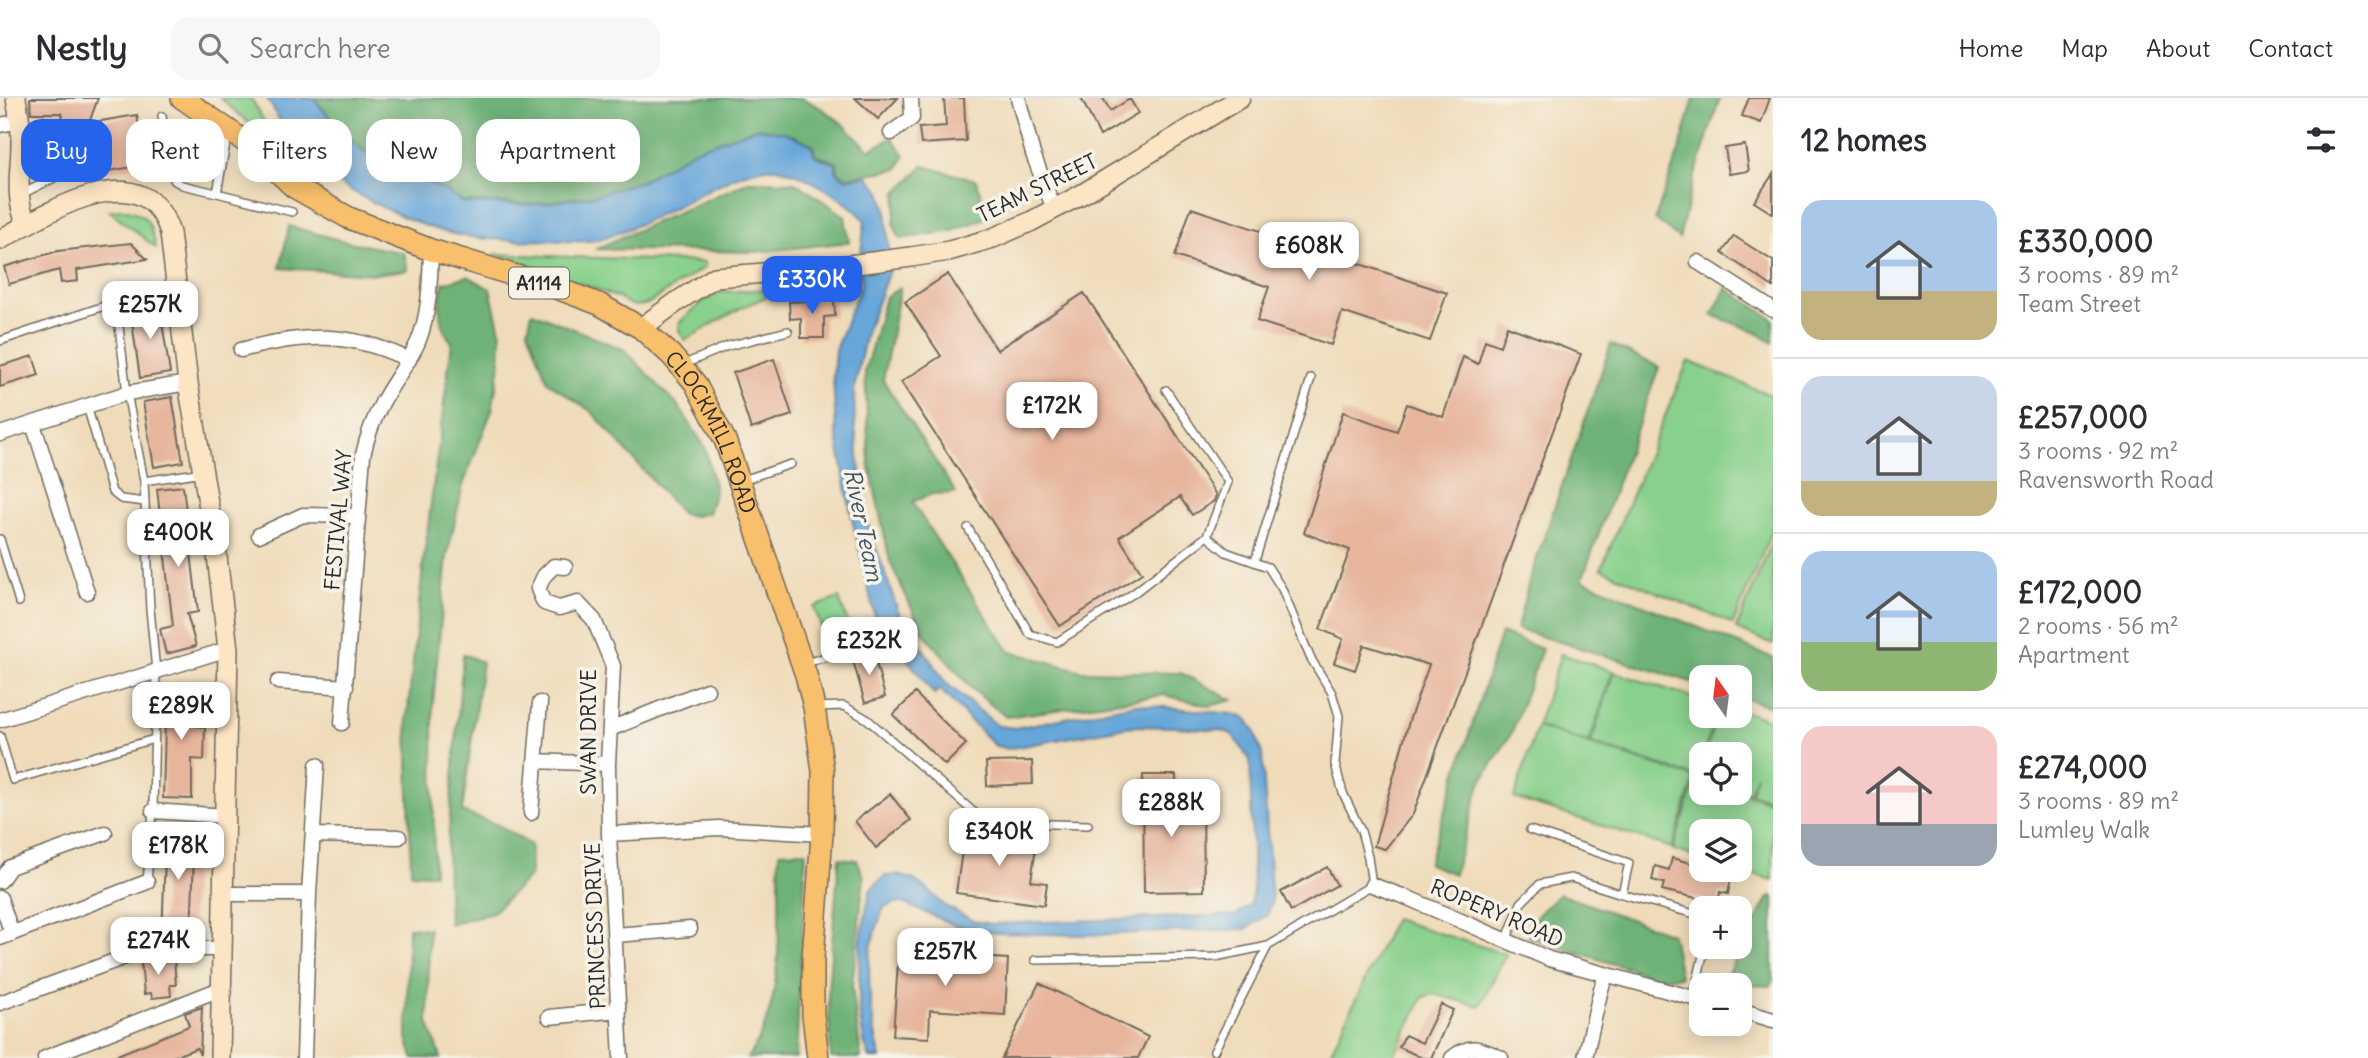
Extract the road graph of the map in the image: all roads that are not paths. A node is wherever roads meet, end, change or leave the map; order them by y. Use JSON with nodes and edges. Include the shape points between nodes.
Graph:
{"nodes":[{"id":1,"x":16,"y":98,"type":"edge"},
{"id":2,"x":182,"y":98,"type":"edge"},
{"id":3,"x":911,"y":98,"type":"edge"},
{"id":4,"x":1018,"y":98,"type":"edge"},
{"id":5,"x":1240,"y":98,"type":"edge"},
{"id":6,"x":162,"y":116,"type":"dead end"},
{"id":7,"x":162,"y":119,"type":"edge"},
{"id":8,"x":20,"y":121,"type":"junction"},
{"id":9,"x":0,"y":125,"type":"edge"},
{"id":10,"x":228,"y":129,"type":"junction"},
{"id":11,"x":891,"y":133,"type":"dead end"},
{"id":12,"x":46,"y":182,"type":"edge"},
{"id":13,"x":177,"y":182,"type":"edge"},
{"id":14,"x":217,"y":193,"type":"junction"},
{"id":15,"x":19,"y":196,"type":"junction"},
{"id":16,"x":1054,"y":209,"type":"junction"},
{"id":17,"x":292,"y":212,"type":"dead end"},
{"id":18,"x":27,"y":224,"type":"junction"},
{"id":19,"x":0,"y":240,"type":"edge"},
{"id":20,"x":431,"y":250,"type":"junction"},
{"id":21,"x":1698,"y":262,"type":"dead end"},
{"id":22,"x":176,"y":292,"type":"junction"},
{"id":23,"x":116,"y":302,"type":"junction"},
{"id":24,"x":1773,"y":310,"type":"edge"},
{"id":25,"x":641,"y":328,"type":"junction"},
{"id":26,"x":788,"y":331,"type":"dead end"},
{"id":27,"x":0,"y":341,"type":"edge"},
{"id":28,"x":241,"y":350,"type":"dead end"},
{"id":29,"x":409,"y":360,"type":"junction"},
{"id":30,"x":681,"y":366,"type":"junction"},
{"id":31,"x":1311,"y":378,"type":"dead end"},
{"id":32,"x":188,"y":383,"type":"junction"},
{"id":33,"x":1166,"y":390,"type":"dead end"},
{"id":34,"x":127,"y":393,"type":"junction"},
{"id":35,"x":87,"y":406,"type":"junction"},
{"id":36,"x":33,"y":424,"type":"junction"},
{"id":37,"x":0,"y":434,"type":"edge"},
{"id":38,"x":791,"y":464,"type":"dead end"},
{"id":39,"x":203,"y":472,"type":"junction"},
{"id":40,"x":144,"y":481,"type":"junction"},
{"id":41,"x":739,"y":481,"type":"junction"},
{"id":42,"x":145,"y":502,"type":"junction"},
{"id":43,"x":358,"y":516,"type":"junction"},
{"id":44,"x":968,"y":528,"type":"dead end"},
{"id":45,"x":259,"y":535,"type":"dead end"},
{"id":46,"x":1207,"y":536,"type":"junction"},
{"id":47,"x":0,"y":539,"type":"edge"},
{"id":48,"x":1255,"y":561,"type":"junction"},
{"id":49,"x":565,"y":567,"type":"dead end"},
{"id":50,"x":87,"y":592,"type":"dead end"},
{"id":51,"x":19,"y":602,"type":"dead end"},
{"id":52,"x":228,"y":649,"type":"junction"},
{"id":53,"x":829,"y":656,"type":"dead end"},
{"id":54,"x":802,"y":664,"type":"junction"},
{"id":55,"x":156,"y":671,"type":"junction"},
{"id":56,"x":278,"y":682,"type":"dead end"},
{"id":57,"x":346,"y":687,"type":"junction"},
{"id":58,"x":707,"y":690,"type":"dead end"},
{"id":59,"x":540,"y":703,"type":"dead end"},
{"id":60,"x":814,"y":707,"type":"junction"},
{"id":61,"x":0,"y":720,"type":"edge"},
{"id":62,"x":342,"y":723,"type":"dead end"},
{"id":63,"x":610,"y":730,"type":"junction"},
{"id":64,"x":0,"y":736,"type":"edge"},
{"id":65,"x":154,"y":739,"type":"junction"},
{"id":66,"x":535,"y":761,"type":"junction"},
{"id":67,"x":608,"y":764,"type":"junction"},
{"id":68,"x":317,"y":765,"type":"dead end"},
{"id":69,"x":152,"y":811,"type":"junction"},
{"id":70,"x":531,"y":813,"type":"dead end"},
{"id":71,"x":226,"y":816,"type":"junction"},
{"id":72,"x":1088,"y":825,"type":"dead end"},
{"id":73,"x":1530,"y":830,"type":"dead end"},
{"id":74,"x":105,"y":833,"type":"dead end"},
{"id":75,"x":609,"y":834,"type":"junction"},
{"id":76,"x":821,"y":834,"type":"junction"},
{"id":77,"x":313,"y":835,"type":"junction"},
{"id":78,"x":399,"y":838,"type":"dead end"},
{"id":79,"x":0,"y":881,"type":"edge"},
{"id":80,"x":147,"y":882,"type":"joint"},
{"id":81,"x":1372,"y":885,"type":"junction"},
{"id":82,"x":223,"y":894,"type":"junction"},
{"id":83,"x":309,"y":894,"type":"junction"},
{"id":84,"x":1622,"y":894,"type":"junction"},
{"id":85,"x":0,"y":898,"type":"edge"},
{"id":86,"x":1689,"y":913,"type":"edge"},
{"id":87,"x":690,"y":929,"type":"dead end"},
{"id":88,"x":615,"y":934,"type":"junction"},
{"id":89,"x":6,"y":936,"type":"edge"},
{"id":90,"x":1506,"y":942,"type":"junction"},
{"id":91,"x":1268,"y":946,"type":"junction"},
{"id":92,"x":222,"y":949,"type":"junction"},
{"id":93,"x":1035,"y":960,"type":"dead end"},
{"id":94,"x":1606,"y":975,"type":"junction"},
{"id":95,"x":220,"y":989,"type":"junction"},
{"id":96,"x":1689,"y":997,"type":"edge"},
{"id":97,"x":0,"y":1003,"type":"edge"},
{"id":98,"x":619,"y":1010,"type":"junction"},
{"id":99,"x":1752,"y":1014,"type":"edge"},
{"id":100,"x":549,"y":1017,"type":"dead end"},
{"id":101,"x":1773,"y":1020,"type":"edge"},
{"id":102,"x":1214,"y":1051,"type":"dead end"},
{"id":103,"x":1590,"y":1057,"type":"edge"},
{"id":104,"x":45,"y":1058,"type":"edge"},
{"id":105,"x":220,"y":1058,"type":"edge"},
{"id":106,"x":303,"y":1058,"type":"edge"},
{"id":107,"x":621,"y":1058,"type":"edge"},
{"id":108,"x":818,"y":1058,"type":"edge"},
{"id":109,"x":1452,"y":1058,"type":"edge"},
{"id":110,"x":1501,"y":1058,"type":"edge"}],
"edges":[{"from":1,"to":8,"type":"street"},
{"from":2,"to":10,"type":"main road","name":"CLOCKMILL ROAD","number":"A1114"},
{"from":3,"to":11,"type":"street","via":[[912,118]]},
{"from":4,"to":16,"type":"street"},
{"from":5,"to":16,"type":"street","name":"TEAM STREET"},
{"from":6,"to":7,"type":"lane"},
{"from":8,"to":9,"type":"street"},
{"from":8,"to":15,"type":"street"},
{"from":10,"to":14,"type":"lane"},
{"from":10,"to":20,"type":"main road","name":"CLOCKMILL ROAD","number":"A1114","via":[[294,187],[349,218]]},
{"from":12,"to":15,"type":"lane"},
{"from":13,"to":14,"type":"lane"},
{"from":14,"to":17,"type":"lane"},
{"from":15,"to":18,"type":"street"},
{"from":16,"to":25,"type":"street","name":"TEAM STREET","via":[[973,244],[911,257],[715,277]]},
{"from":18,"to":19,"type":"street"},
{"from":18,"to":22,"type":"street","via":[[88,196],[120,191],[141,194],[161,212],[170,233]]},
{"from":20,"to":25,"type":"main road","name":"CLOCKMILL ROAD","number":"A1114","via":[[569,293]]},
{"from":20,"to":29,"type":"street","name":"FESTIVAL WAY","via":[[426,314]]},
{"from":21,"to":24,"type":"street"},
{"from":22,"to":23,"type":"lane"},
{"from":22,"to":32,"type":"street"},
{"from":23,"to":27,"type":"lane"},
{"from":23,"to":34,"type":"lane"},
{"from":25,"to":30,"type":"main road","name":"CLOCKMILL ROAD","number":"A1114"},
{"from":26,"to":30,"type":"lane","via":[[728,346]]},
{"from":28,"to":29,"type":"street","via":[[277,340],[327,337],[370,343]]},
{"from":29,"to":43,"type":"street","name":"FESTIVAL WAY","via":[[368,435]]},
{"from":30,"to":41,"type":"main road","name":"CLOCKMILL ROAD","number":"A1114","via":[[715,418]]},
{"from":31,"to":48,"type":"lane"},
{"from":32,"to":34,"type":"street"},
{"from":32,"to":39,"type":"street"},
{"from":33,"to":46,"type":"lane","via":[[1228,482]]},
{"from":34,"to":35,"type":"street"},
{"from":34,"to":40,"type":"lane"},
{"from":35,"to":36,"type":"street"},
{"from":35,"to":42,"type":"lane","via":[[112,492],[121,499]]},
{"from":36,"to":37,"type":"street"},
{"from":36,"to":50,"type":"street"},
{"from":38,"to":41,"type":"lane"},
{"from":39,"to":40,"type":"lane"},
{"from":39,"to":52,"type":"street"},
{"from":40,"to":42,"type":"lane"},
{"from":41,"to":54,"type":"main road","name":"CLOCKMILL ROAD","number":"A1114"},
{"from":42,"to":55,"type":"lane"},
{"from":43,"to":45,"type":"street","via":[[303,515]]},
{"from":43,"to":57,"type":"street","name":"FESTIVAL WAY"},
{"from":44,"to":46,"type":"lane","via":[[1030,634],[1056,642],[1134,593]]},
{"from":46,"to":48,"type":"lane","via":[[1226,552]]},
{"from":47,"to":51,"type":"lane"},
{"from":48,"to":81,"type":"lane","via":[[1268,567],[1282,589],[1310,657],[1332,693],[1339,716],[1335,764],[1361,831]]},
{"from":49,"to":63,"type":"street","name":"SWAN DRIVE","via":[[554,566],[538,589],[544,603],[559,608],[578,603],[594,620],[612,666]]},
{"from":52,"to":55,"type":"street"},
{"from":52,"to":71,"type":"street"},
{"from":53,"to":54,"type":"lane"},
{"from":54,"to":60,"type":"main road","name":"CLOCKMILL ROAD","number":"A1114"},
{"from":55,"to":61,"type":"street"},
{"from":55,"to":65,"type":"lane"},
{"from":56,"to":57,"type":"street"},
{"from":57,"to":62,"type":"street","name":"FESTIVAL WAY"},
{"from":58,"to":63,"type":"street"},
{"from":59,"to":66,"type":"street"},
{"from":60,"to":72,"type":"lane","via":[[844,706],[867,719],[985,822]]},
{"from":60,"to":76,"type":"main road","name":"CLOCKMILL ROAD","number":"A1114","via":[[823,771]]},
{"from":63,"to":67,"type":"street","name":"SWAN DRIVE"},
{"from":64,"to":65,"type":"lane","via":[[13,780]]},
{"from":65,"to":69,"type":"lane"},
{"from":66,"to":67,"type":"street"},
{"from":66,"to":70,"type":"street"},
{"from":67,"to":75,"type":"street","name":"SWAN DRIVE"},
{"from":68,"to":77,"type":"street"},
{"from":69,"to":71,"type":"street"},
{"from":69,"to":80,"type":"lane"},
{"from":71,"to":82,"type":"street"},
{"from":73,"to":84,"type":"lane","via":[[1629,863]]},
{"from":74,"to":79,"type":"street","via":[[10,867]]},
{"from":75,"to":76,"type":"street","name":"PRINCESS DRIVE","via":[[719,828]]},
{"from":75,"to":88,"type":"street","name":"PRINCESS DRIVE"},
{"from":76,"to":108,"type":"main road","name":"CLOCKMILL ROAD","number":"A1114","via":[[813,958]]},
{"from":77,"to":78,"type":"street"},
{"from":77,"to":83,"type":"street"},
{"from":80,"to":89,"type":"street"},
{"from":81,"to":90,"type":"street","name":"ROPERY ROAD"},
{"from":81,"to":91,"type":"lane"},
{"from":82,"to":83,"type":"street"},
{"from":82,"to":92,"type":"street"},
{"from":83,"to":106,"type":"street"},
{"from":84,"to":86,"type":"lane"},
{"from":84,"to":90,"type":"lane","via":[[1571,878],[1540,884],[1521,903]]},
{"from":85,"to":89,"type":"street"},
{"from":87,"to":88,"type":"street"},
{"from":88,"to":98,"type":"street","name":"PRINCESS DRIVE"},
{"from":90,"to":94,"type":"street","name":"ROPERY ROAD"},
{"from":91,"to":93,"type":"lane","via":[[1215,957]]},
{"from":91,"to":102,"type":"lane"},
{"from":92,"to":95,"type":"street"},
{"from":92,"to":97,"type":"street","via":[[148,949]]},
{"from":94,"to":96,"type":"street","name":"ROPERY ROAD"},
{"from":94,"to":103,"type":"street"},
{"from":95,"to":104,"type":"street"},
{"from":95,"to":105,"type":"street"},
{"from":98,"to":100,"type":"street"},
{"from":98,"to":107,"type":"street","name":"PRINCESS DRIVE"},
{"from":99,"to":101,"type":"street"},
{"from":109,"to":110,"type":"street","via":[[1474,1048]]}]}
